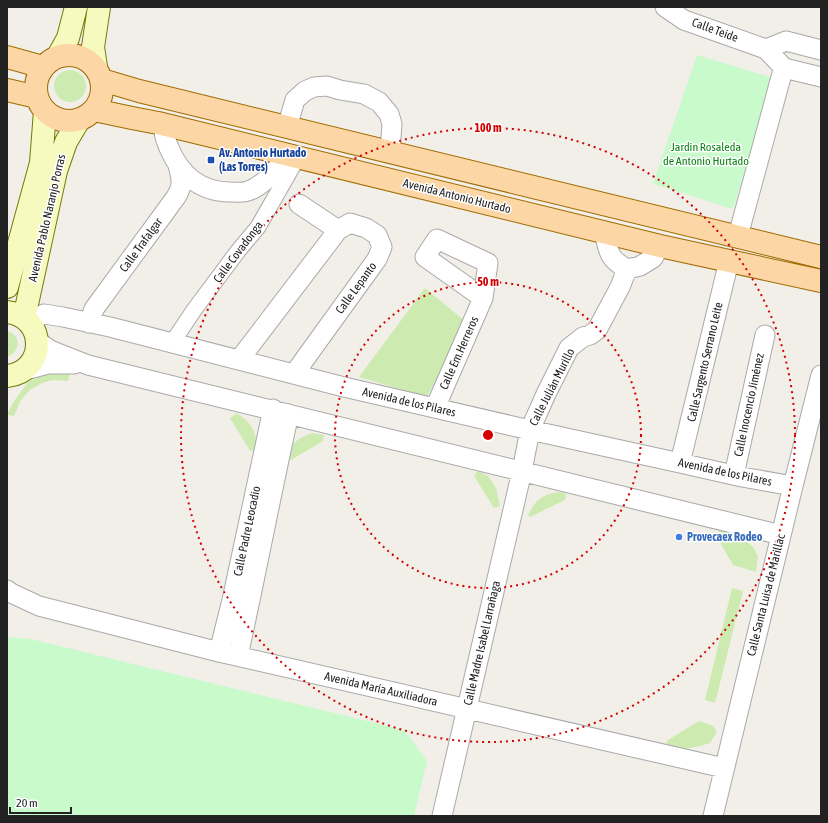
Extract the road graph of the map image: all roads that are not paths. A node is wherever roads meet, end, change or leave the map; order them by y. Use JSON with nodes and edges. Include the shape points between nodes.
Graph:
{"nodes":[{"id":1,"x":76,"y":7,"type":"edge"},
{"id":2,"x":99,"y":7,"type":"edge"},
{"id":3,"x":665,"y":7,"type":"edge"},
{"id":4,"x":766,"y":49,"type":"junction"},
{"id":5,"x":821,"y":50,"type":"edge"},
{"id":6,"x":7,"y":57,"type":"edge"},
{"id":7,"x":51,"y":61,"type":"junction"},
{"id":8,"x":784,"y":68,"type":"junction"},
{"id":9,"x":99,"y":73,"type":"junction"},
{"id":10,"x":821,"y":77,"type":"edge"},
{"id":11,"x":7,"y":90,"type":"edge"},
{"id":12,"x":41,"y":104,"type":"junction"},
{"id":13,"x":87,"y":115,"type":"junction"},
{"id":14,"x":164,"y":125,"type":"junction"},
{"id":15,"x":287,"y":127,"type":"junction"},
{"id":16,"x":390,"y":151,"type":"junction"},
{"id":17,"x":294,"y":156,"type":"junction"},
{"id":18,"x":178,"y":165,"type":"junction"},
{"id":19,"x":299,"y":204,"type":"dead end"},
{"id":20,"x":338,"y":230,"type":"junction"},
{"id":21,"x":604,"y":232,"type":"junction"},
{"id":22,"x":738,"y":236,"type":"junction"},
{"id":23,"x":660,"y":246,"type":"junction"},
{"id":24,"x":821,"y":257,"type":"edge"},
{"id":25,"x":729,"y":261,"type":"junction"},
{"id":26,"x":627,"y":269,"type":"junction"},
{"id":27,"x":821,"y":281,"type":"edge"},
{"id":28,"x":7,"y":287,"type":"edge"},
{"id":29,"x":483,"y":298,"type":"dead end"},
{"id":30,"x":19,"y":317,"type":"edge"},
{"id":31,"x":88,"y":323,"type":"junction"},
{"id":32,"x":765,"y":335,"type":"dead end"},
{"id":33,"x":37,"y":341,"type":"junction"},
{"id":34,"x":172,"y":343,"type":"junction"},
{"id":35,"x":239,"y":360,"type":"junction"},
{"id":36,"x":88,"y":365,"type":"junction"},
{"id":37,"x":294,"y":374,"type":"junction"},
{"id":38,"x":821,"y":375,"type":"edge"},
{"id":39,"x":12,"y":377,"type":"edge"},
{"id":40,"x":435,"y":408,"type":"junction"},
{"id":41,"x":281,"y":412,"type":"junction"},
{"id":42,"x":530,"y":430,"type":"junction"},
{"id":43,"x":680,"y":462,"type":"junction"},
{"id":44,"x":522,"y":471,"type":"junction"},
{"id":45,"x":734,"y":475,"type":"junction"},
{"id":46,"x":793,"y":486,"type":"junction"},
{"id":47,"x":781,"y":535,"type":"junction"},
{"id":48,"x":7,"y":590,"type":"edge"},
{"id":49,"x":7,"y":606,"type":"edge"},
{"id":50,"x":39,"y":606,"type":"junction"},
{"id":51,"x":219,"y":652,"type":"junction"},
{"id":52,"x":238,"y":656,"type":"junction"},
{"id":53,"x":466,"y":708,"type":"junction"},
{"id":54,"x":724,"y":768,"type":"junction"},
{"id":55,"x":442,"y":816,"type":"edge"},
{"id":56,"x":713,"y":816,"type":"edge"}],
"edges":[{"from":1,"to":7,"type":"main road","via":[[68,38]]},
{"from":2,"to":9,"type":"main road","via":[[93,47]]},
{"from":3,"to":4,"type":"street","name":"Calle Teide","via":[[684,20]]},
{"from":4,"to":5,"type":"street","via":[[786,41]]},
{"from":4,"to":8,"type":"street"},
{"from":6,"to":7,"type":"main road"},
{"from":7,"to":9,"type":"main road","via":[[71,54],[81,56]]},
{"from":7,"to":12,"type":"main road","via":[[39,74],[36,83]]},
{"from":8,"to":10,"type":"street"},
{"from":8,"to":22,"type":"street"},
{"from":9,"to":13,"type":"main road","via":[[103,88],[102,96],[96,107]]},
{"from":9,"to":15,"type":"main road","via":[[139,91]]},
{"from":11,"to":12,"type":"main road"},
{"from":12,"to":13,"type":"main road","via":[[56,119],[66,121]]},
{"from":12,"to":28,"type":"main road","name":"Avenida Pablo Naranjo Porras","via":[[41,163]]},
{"from":13,"to":14,"type":"main road","name":"Avenida Antonio Hurtado","via":[[132,118]]},
{"from":13,"to":30,"type":"main road","name":"Avenida Pablo Naranjo Porras","via":[[66,142],[56,171]]},
{"from":14,"to":17,"type":"main road","name":"Avenida Antonio Hurtado"},
{"from":14,"to":18,"type":"street","via":[[165,138]]},
{"from":15,"to":16,"type":"main road"},
{"from":15,"to":16,"type":"street","via":[[295,100],[314,87],[327,86],[364,94],[379,102],[389,114],[392,124]]},
{"from":16,"to":22,"type":"main road"},
{"from":17,"to":18,"type":"street","via":[[258,187],[248,191],[211,190],[190,178]]},
{"from":17,"to":21,"type":"main road","name":"Avenida Antonio Hurtado"},
{"from":17,"to":34,"type":"street","name":"Calle Covadonga","via":[[258,227]]},
{"from":18,"to":31,"type":"street","name":"Calle Trafalgar","via":[[181,189],[94,309]]},
{"from":19,"to":20,"type":"street"},
{"from":20,"to":35,"type":"street"},
{"from":20,"to":37,"type":"street","name":"Calle Lepanto","via":[[350,223],[366,228],[377,235],[382,247],[377,260]]},
{"from":21,"to":23,"type":"main road","name":"Avenida Antonio Hurtado"},
{"from":21,"to":26,"type":"street","via":[[612,258]]},
{"from":22,"to":24,"type":"main road"},
{"from":23,"to":25,"type":"main road","name":"Avenida Antonio Hurtado"},
{"from":23,"to":26,"type":"street","via":[[648,262]]},
{"from":25,"to":27,"type":"main road","name":"Avenida Antonio Hurtado"},
{"from":25,"to":43,"type":"street","name":"Calle Sargento Serrano Leite"},
{"from":26,"to":42,"type":"street","name":"Calle Julián Murillo","via":[[598,330],[569,348]]},
{"from":29,"to":40,"type":"street","name":"Calle Em.Herreros"},
{"from":30,"to":31,"type":"street","name":"Avenida de los Pilares","via":[[44,314]]},
{"from":30,"to":33,"type":"main road","via":[[34,330]]},
{"from":31,"to":34,"type":"street","name":"Avenida de los Pilares"},
{"from":32,"to":45,"type":"street","name":"Calle Inocencio Jiménez"},
{"from":33,"to":36,"type":"street","via":[[50,350]]},
{"from":33,"to":39,"type":"main road","via":[[32,362]]},
{"from":34,"to":35,"type":"street","name":"Avenida de los Pilares"},
{"from":35,"to":37,"type":"street","name":"Avenida de los Pilares"},
{"from":36,"to":39,"type":"street","via":[[48,364]]},
{"from":36,"to":41,"type":"street"},
{"from":37,"to":40,"type":"street","name":"Avenida de los Pilares"},
{"from":38,"to":46,"type":"street","name":"Calle Santa Luisa de Marillac"},
{"from":40,"to":42,"type":"street","name":"Avenida de los Pilares"},
{"from":41,"to":44,"type":"street"},
{"from":41,"to":51,"type":"street","name":"Calle Padre Leocadio"},
{"from":41,"to":52,"type":"street","name":"Calle Padre Leocadio","via":[[277,467]]},
{"from":42,"to":43,"type":"street","name":"Avenida de los Pilares"},
{"from":42,"to":44,"type":"street","name":"Calle Julián Murillo"},
{"from":43,"to":45,"type":"street","name":"Avenida de los Pilares"},
{"from":44,"to":47,"type":"street"},
{"from":44,"to":53,"type":"street","name":"Calle Madre Isabel Larrañaga"},
{"from":45,"to":46,"type":"street","name":"Avenida de los Pilares"},
{"from":46,"to":47,"type":"street","name":"Calle Santa Luisa de Marillac"},
{"from":47,"to":54,"type":"street","name":"Calle Santa Luisa de Marillac"},
{"from":48,"to":50,"type":"street","name":"Avenida María Auxiliadora"},
{"from":49,"to":50,"type":"street","name":"Avenida María Auxiliadora"},
{"from":50,"to":51,"type":"street","name":"Avenida María Auxiliadora"},
{"from":51,"to":52,"type":"street","name":"Avenida María Auxiliadora"},
{"from":52,"to":53,"type":"street","name":"Avenida María Auxiliadora"},
{"from":53,"to":54,"type":"street","name":"Avenida María Auxiliadora"},
{"from":53,"to":55,"type":"street","name":"Calle Madre Isabel Larrañaga"},
{"from":54,"to":56,"type":"street","name":"Calle Santa Luisa de Marillac"}]}
